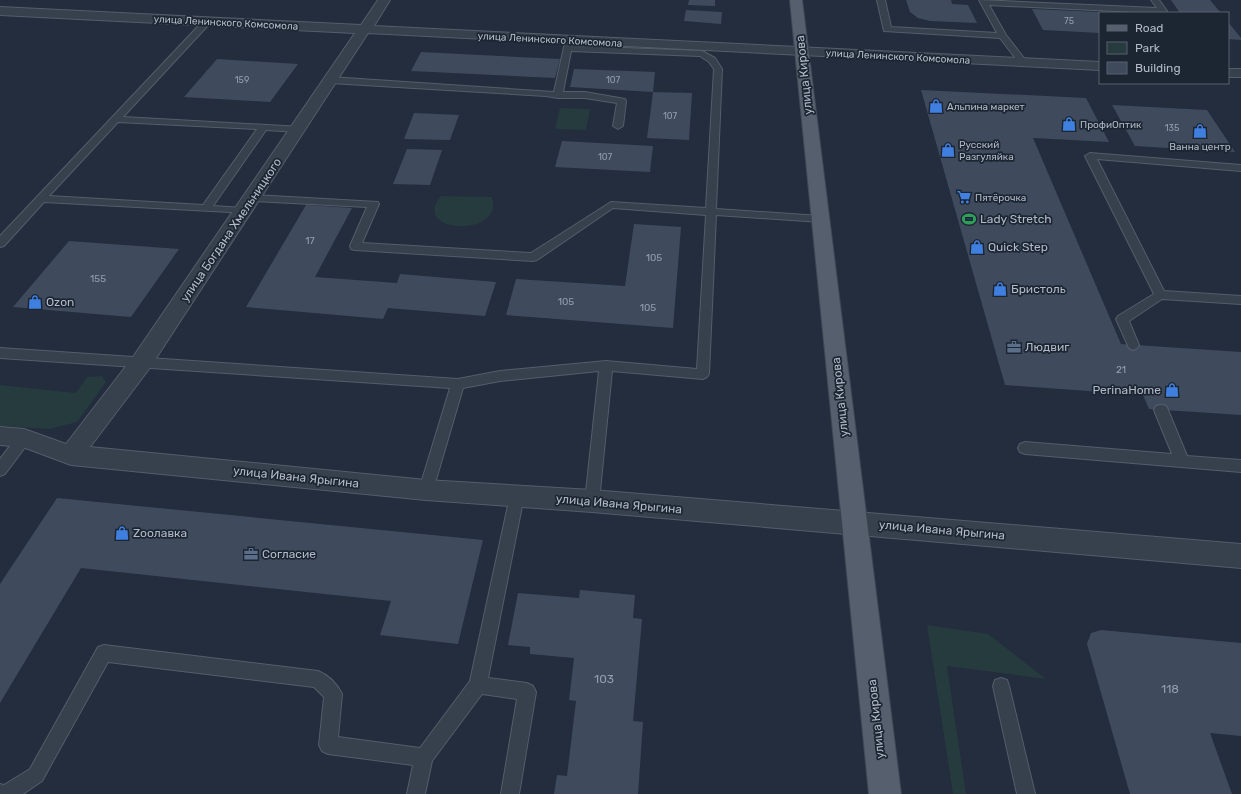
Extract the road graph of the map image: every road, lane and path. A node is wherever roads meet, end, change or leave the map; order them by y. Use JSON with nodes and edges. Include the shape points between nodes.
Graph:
{"nodes":[{"id":1,"x":31,"y":0,"type":"edge"},
{"id":2,"x":384,"y":0,"type":"edge"},
{"id":3,"x":796,"y":0,"type":"edge"},
{"id":4,"x":881,"y":0,"type":"edge"},
{"id":5,"x":1155,"y":0,"type":"edge"},
{"id":6,"x":983,"y":1,"type":"edge"},
{"id":7,"x":0,"y":10,"type":"edge"},
{"id":8,"x":208,"y":21,"type":"junction"},
{"id":9,"x":365,"y":30,"type":"junction"},
{"id":10,"x":1002,"y":36,"type":"junction"},
{"id":11,"x":568,"y":44,"type":"junction"},
{"id":12,"x":801,"y":51,"type":"junction"},
{"id":13,"x":1023,"y":62,"type":"junction"},
{"id":14,"x":1099,"y":66,"type":"edge"},
{"id":15,"x":1229,"y":73,"type":"edge"},
{"id":16,"x":1241,"y":73,"type":"edge"},
{"id":17,"x":330,"y":80,"type":"junction"},
{"id":18,"x":558,"y":95,"type":"junction"},
{"id":19,"x":116,"y":119,"type":"junction"},
{"id":20,"x":618,"y":126,"type":"dead end"},
{"id":21,"x":263,"y":127,"type":"junction"},
{"id":22,"x":299,"y":129,"type":"junction"},
{"id":23,"x":1241,"y":168,"type":"edge"},
{"id":24,"x":41,"y":199,"type":"junction"},
{"id":25,"x":248,"y":205,"type":"junction"},
{"id":26,"x":206,"y":209,"type":"junction"},
{"id":27,"x":711,"y":211,"type":"junction"},
{"id":28,"x":821,"y":219,"type":"junction"},
{"id":29,"x":0,"y":243,"type":"edge"},
{"id":30,"x":1160,"y":295,"type":"junction"},
{"id":31,"x":1241,"y":300,"type":"edge"},
{"id":32,"x":1133,"y":345,"type":"dead end"},
{"id":33,"x":0,"y":353,"type":"edge"},
{"id":34,"x":141,"y":363,"type":"junction"},
{"id":35,"x":606,"y":366,"type":"junction"},
{"id":36,"x":458,"y":384,"type":"junction"},
{"id":37,"x":1161,"y":410,"type":"dead end"},
{"id":38,"x":0,"y":436,"type":"edge"},
{"id":39,"x":24,"y":438,"type":"junction"},
{"id":40,"x":1025,"y":448,"type":"dead end"},
{"id":41,"x":71,"y":455,"type":"junction"},
{"id":42,"x":1182,"y":461,"type":"junction"},
{"id":43,"x":1241,"y":466,"type":"edge"},
{"id":44,"x":0,"y":470,"type":"edge"},
{"id":45,"x":426,"y":490,"type":"junction"},
{"id":46,"x":517,"y":496,"type":"junction"},
{"id":47,"x":592,"y":502,"type":"junction"},
{"id":48,"x":854,"y":524,"type":"junction"},
{"id":49,"x":1241,"y":556,"type":"edge"},
{"id":50,"x":478,"y":685,"type":"junction"},
{"id":51,"x":1002,"y":686,"type":"dead end"},
{"id":52,"x":424,"y":757,"type":"junction"},
{"id":53,"x":0,"y":793,"type":"edge"},
{"id":54,"x":416,"y":794,"type":"edge"},
{"id":55,"x":510,"y":794,"type":"edge"},
{"id":56,"x":885,"y":794,"type":"edge"},
{"id":57,"x":1026,"y":794,"type":"edge"}],
"edges":[{"from":1,"to":7,"type":"street"},
{"from":2,"to":9,"type":"street","name":"улица Богдана Хмельницкого"},
{"from":3,"to":12,"type":"main road","name":"улица Кирова"},
{"from":4,"to":10,"type":"lane","via":[[888,28]]},
{"from":5,"to":6,"type":"lane","via":[[1163,10]]},
{"from":6,"to":10,"type":"lane"},
{"from":7,"to":8,"type":"street","name":"улица Ленинского Комсомола"},
{"from":8,"to":9,"type":"street","name":"улица Ленинского Комсомола"},
{"from":8,"to":19,"type":"lane"},
{"from":9,"to":11,"type":"street","name":"улица Ленинского Комсомола"},
{"from":9,"to":17,"type":"street","name":"улица Богдана Хмельницкого"},
{"from":10,"to":13,"type":"lane"},
{"from":11,"to":12,"type":"street","name":"улица Ленинского Комсомола"},
{"from":11,"to":18,"type":"lane"},
{"from":11,"to":27,"type":"lane","via":[[702,54],[716,63],[718,69]]},
{"from":12,"to":13,"type":"street","name":"улица Ленинского Комсомола"},
{"from":12,"to":28,"type":"main road","name":"улица Кирова"},
{"from":13,"to":14,"type":"street","name":"улица Ленинского Комсомола"},
{"from":15,"to":16,"type":"street"},
{"from":17,"to":18,"type":"lane","via":[[546,92]]},
{"from":17,"to":22,"type":"street","name":"улица Богдана Хмельницкого"},
{"from":18,"to":20,"type":"lane","via":[[585,95],[622,101]]},
{"from":19,"to":21,"type":"lane"},
{"from":19,"to":24,"type":"lane"},
{"from":21,"to":22,"type":"lane"},
{"from":21,"to":26,"type":"lane"},
{"from":22,"to":25,"type":"street","name":"улица Богдана Хмельницкого"},
{"from":23,"to":30,"type":"lane","via":[[1090,156]]},
{"from":24,"to":26,"type":"lane"},
{"from":24,"to":29,"type":"lane"},
{"from":25,"to":26,"type":"lane"},
{"from":25,"to":27,"type":"lane","via":[[374,204],[355,246],[533,257],[611,205]]},
{"from":25,"to":34,"type":"street","name":"улица Богдана Хмельницкого"},
{"from":27,"to":28,"type":"lane"},
{"from":27,"to":35,"type":"lane","via":[[703,374]]},
{"from":28,"to":48,"type":"main road","name":"улица Кирова"},
{"from":30,"to":31,"type":"lane"},
{"from":30,"to":32,"type":"lane","via":[[1122,318]]},
{"from":33,"to":34,"type":"lane"},
{"from":34,"to":36,"type":"lane"},
{"from":34,"to":41,"type":"street","name":"улица Богдана Хмельницкого"},
{"from":35,"to":36,"type":"lane","via":[[500,376]]},
{"from":35,"to":47,"type":"lane"},
{"from":36,"to":45,"type":"lane"},
{"from":37,"to":42,"type":"lane"},
{"from":38,"to":39,"type":"street","name":"улица Ивана Ярыгина"},
{"from":39,"to":41,"type":"street","name":"улица Ивана Ярыгина"},
{"from":39,"to":44,"type":"lane"},
{"from":40,"to":42,"type":"lane"},
{"from":41,"to":45,"type":"street","name":"улица Ивана Ярыгина"},
{"from":42,"to":43,"type":"lane"},
{"from":45,"to":46,"type":"street","name":"улица Ивана Ярыгина"},
{"from":46,"to":47,"type":"street","name":"улица Ивана Ярыгина"},
{"from":46,"to":50,"type":"lane"},
{"from":47,"to":48,"type":"street","name":"улица Ивана Ярыгина"},
{"from":48,"to":49,"type":"street","name":"улица Ивана Ярыгина"},
{"from":48,"to":56,"type":"main road","name":"улица Кирова"},
{"from":50,"to":52,"type":"lane"},
{"from":50,"to":55,"type":"lane","via":[[527,692]]},
{"from":51,"to":57,"type":"lane"},
{"from":52,"to":53,"type":"lane","via":[[328,745],[333,694],[318,679],[104,652],[36,775],[6,794]]},
{"from":52,"to":54,"type":"lane"}]}
